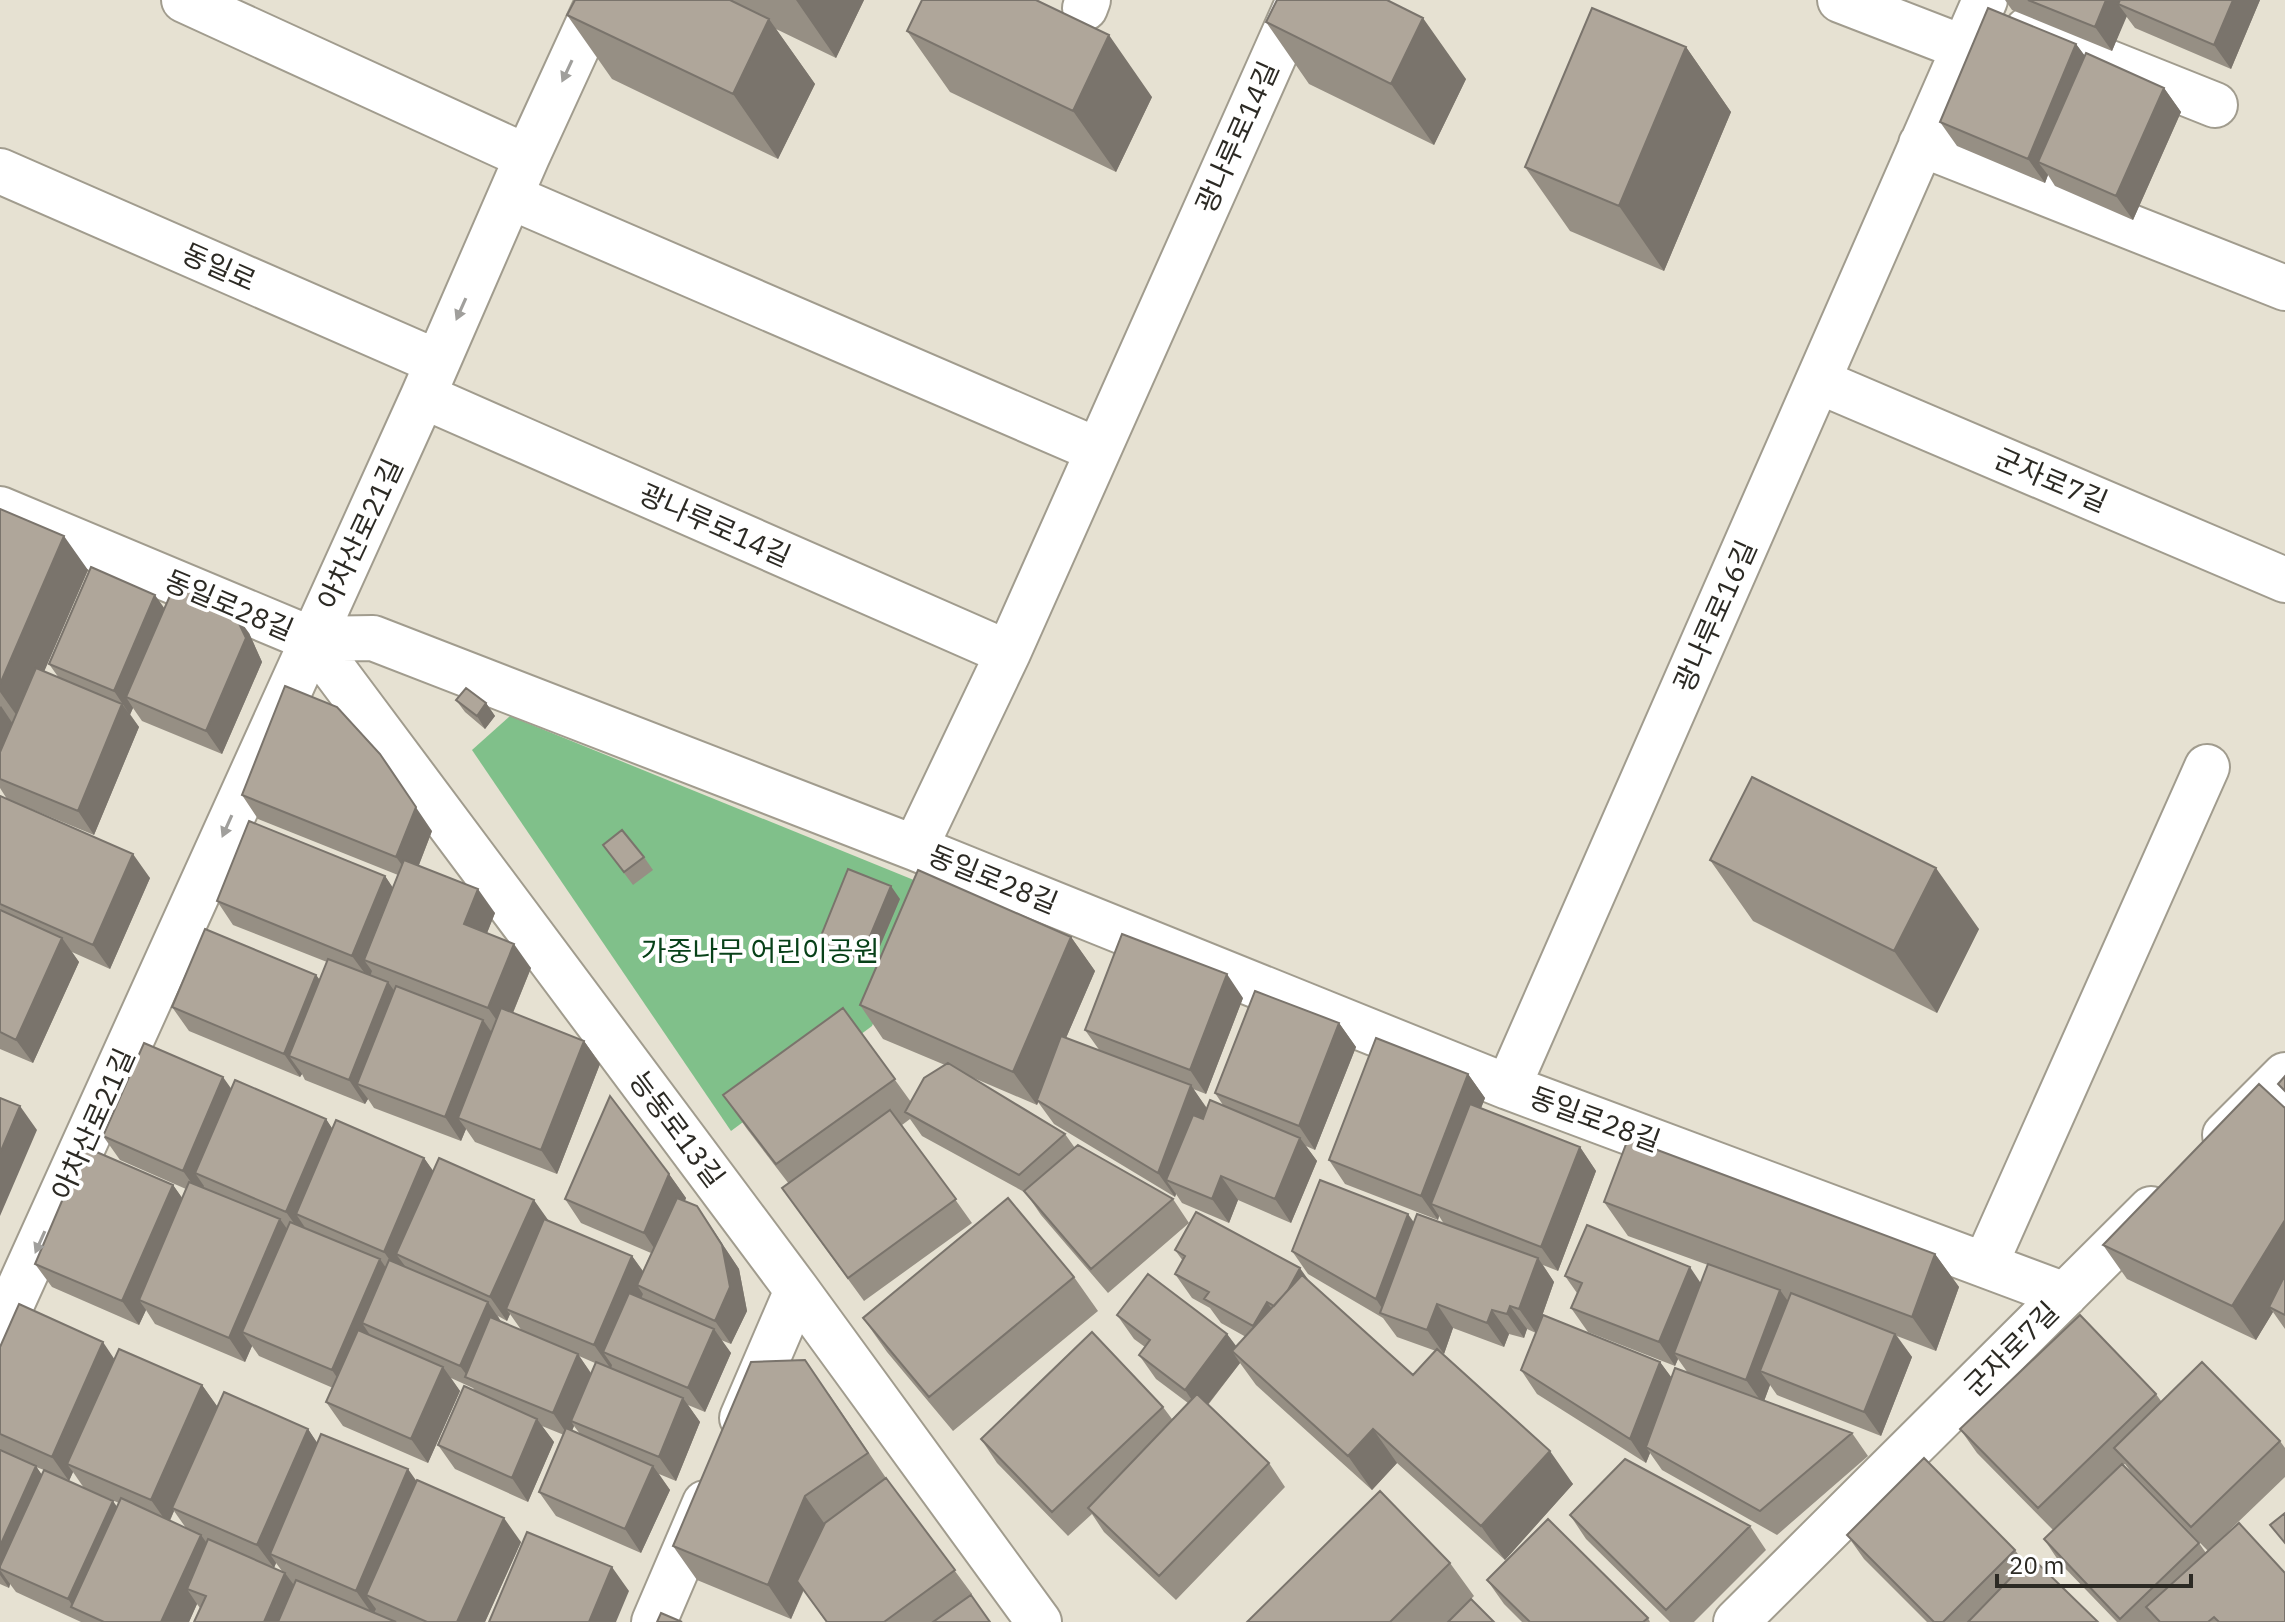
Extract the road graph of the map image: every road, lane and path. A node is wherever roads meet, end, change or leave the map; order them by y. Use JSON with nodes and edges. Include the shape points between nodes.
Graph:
{"nodes":[{"id":1,"x":184,"y":0,"type":"edge"},
{"id":2,"x":599,"y":0,"type":"edge"},
{"id":3,"x":1299,"y":0,"type":"edge"},
{"id":4,"x":1840,"y":0,"type":"edge"},
{"id":5,"x":1977,"y":19,"type":"edge"},
{"id":6,"x":2215,"y":105,"type":"dead end"},
{"id":7,"x":1921,"y":144,"type":"junction"},
{"id":8,"x":527,"y":157,"type":"junction"},
{"id":9,"x":0,"y":171,"type":"edge"},
{"id":10,"x":511,"y":197,"type":"junction"},
{"id":11,"x":2285,"y":288,"type":"edge"},
{"id":12,"x":430,"y":379,"type":"junction"},
{"id":13,"x":1818,"y":381,"type":"junction"},
{"id":14,"x":1097,"y":450,"type":"junction"},
{"id":15,"x":0,"y":509,"type":"edge"},
{"id":16,"x":2285,"y":580,"type":"edge"},
{"id":17,"x":311,"y":639,"type":"junction"},
{"id":18,"x":1008,"y":653,"type":"junction"},
{"id":19,"x":2207,"y":767,"type":"dead end"},
{"id":20,"x":915,"y":848,"type":"junction"},
{"id":21,"x":2285,"y":1075,"type":"edge"},
{"id":22,"x":1508,"y":1087,"type":"junction"},
{"id":23,"x":1985,"y":1265,"type":"junction"},
{"id":24,"x":797,"y":1290,"type":"junction"},
{"id":25,"x":2065,"y":1295,"type":"junction"},
{"id":26,"x":0,"y":1330,"type":"edge"},
{"id":27,"x":654,"y":1622,"type":"edge"},
{"id":28,"x":1039,"y":1622,"type":"edge"},
{"id":29,"x":1736,"y":1622,"type":"edge"}],
"edges":[{"from":1,"to":8,"type":"street"},
{"from":2,"to":8,"type":"street","name":"아차산로21길","one_way":true},
{"from":3,"to":14,"type":"street","name":"광나루로14길"},
{"from":4,"to":5,"type":"street"},
{"from":5,"to":6,"type":"street"},
{"from":5,"to":7,"type":"street","name":"광나루로16길"},
{"from":7,"to":11,"type":"street"},
{"from":7,"to":13,"type":"street","name":"광나루로16길"},
{"from":8,"to":10,"type":"street","name":"아차산로21길"},
{"from":9,"to":12,"type":"street","name":"동일로"},
{"from":10,"to":12,"type":"street","name":"아차산로21길","one_way":true},
{"from":10,"to":14,"type":"street"},
{"from":12,"to":17,"type":"street","name":"아차산로21길"},
{"from":12,"to":18,"type":"street","name":"광나루로14길"},
{"from":13,"to":16,"type":"street","name":"군자로7길"},
{"from":13,"to":22,"type":"street","name":"광나루로16길"},
{"from":14,"to":18,"type":"street","name":"광나루로14길"},
{"from":15,"to":17,"type":"street","name":"동일로28길"},
{"from":17,"to":20,"type":"street","name":"동일로28길","via":[[373,638]]},
{"from":17,"to":24,"type":"street","name":"능동로13길"},
{"from":17,"to":26,"type":"street","name":"아차산로21길","one_way":true},
{"from":18,"to":20,"type":"street","name":"광나루로14길"},
{"from":19,"to":23,"type":"street"},
{"from":20,"to":22,"type":"street","name":"동일로28길"},
{"from":21,"to":25,"type":"street","name":"군자로7길"},
{"from":22,"to":23,"type":"street","name":"동일로28길"},
{"from":23,"to":25,"type":"street","name":"동일로28길"},
{"from":24,"to":27,"type":"street"},
{"from":24,"to":28,"type":"street","name":"능동로13길"},
{"from":25,"to":29,"type":"street","name":"군자로7길"}]}
